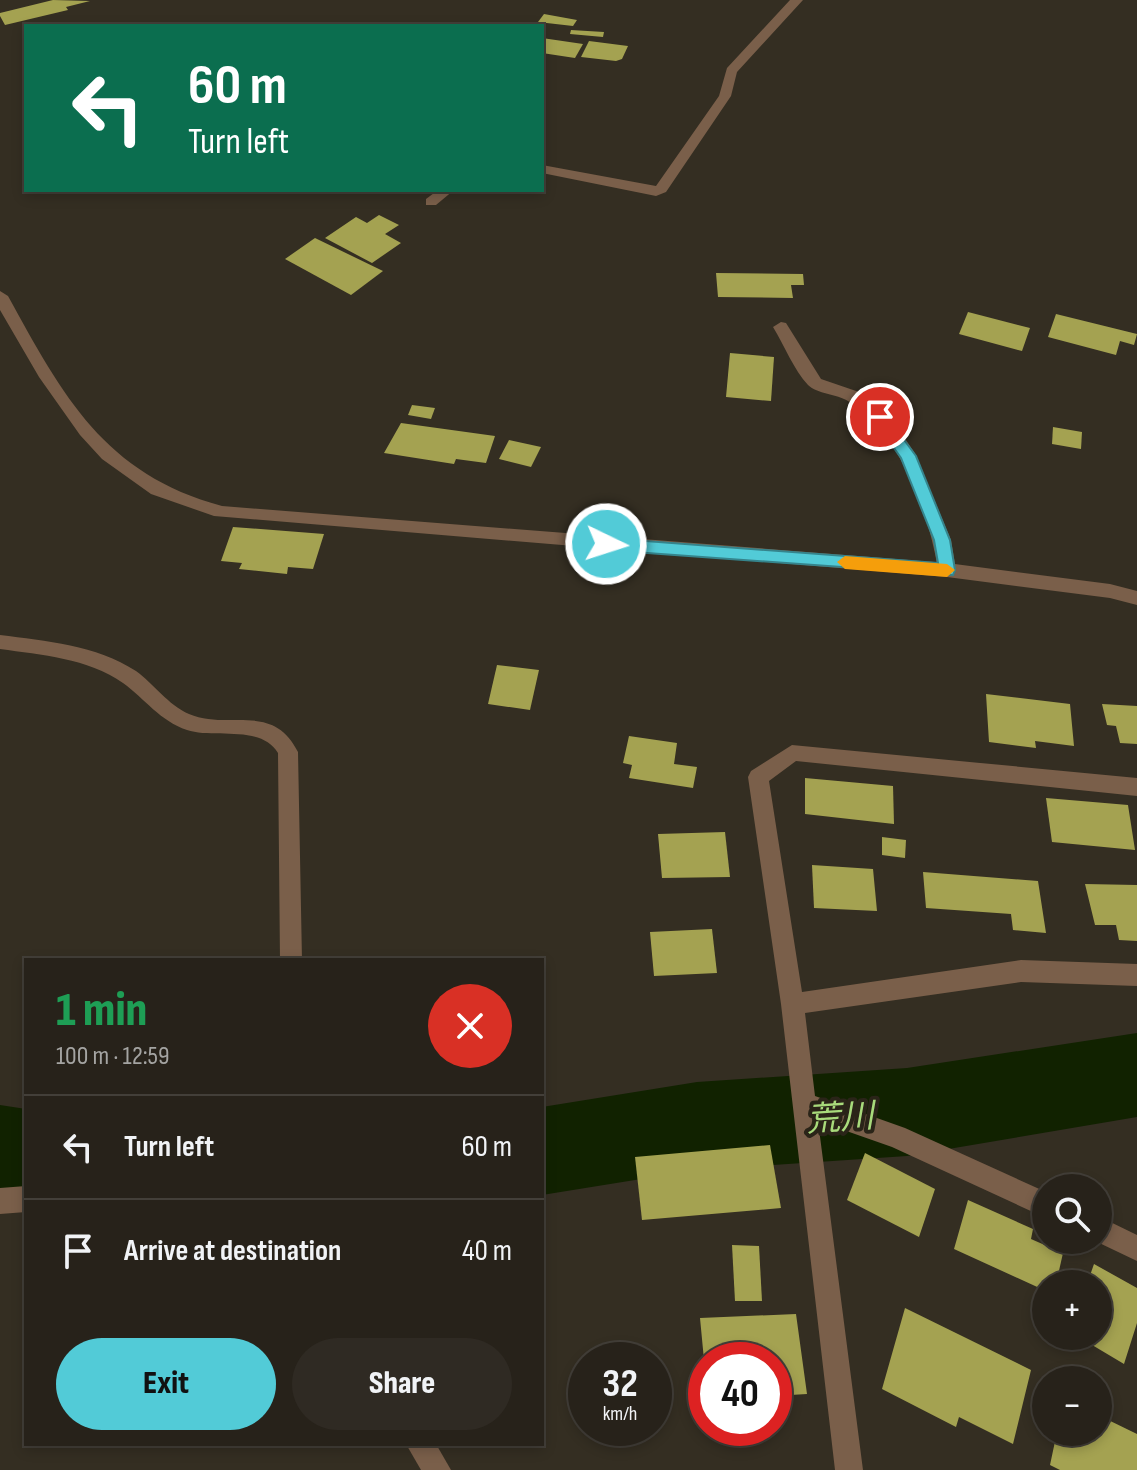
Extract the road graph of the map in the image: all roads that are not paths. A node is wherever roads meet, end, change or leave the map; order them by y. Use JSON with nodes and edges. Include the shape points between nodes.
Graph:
{"nodes":[{"id":1,"x":797,"y":0,"type":"edge"},
{"id":2,"x":544,"y":169,"type":"edge"},
{"id":3,"x":444,"y":192,"type":"edge"},
{"id":4,"x":431,"y":202,"type":"dead end"},
{"id":5,"x":0,"y":296,"type":"edge"},
{"id":6,"x":781,"y":327,"type":"dead end"},
{"id":7,"x":947,"y":570,"type":"junction"},
{"id":8,"x":1137,"y":598,"type":"edge"},
{"id":9,"x":0,"y":642,"type":"edge"},
{"id":10,"x":1137,"y":787,"type":"edge"},
{"id":11,"x":291,"y":958,"type":"edge"},
{"id":12,"x":1137,"y":975,"type":"edge"},
{"id":13,"x":792,"y":1004,"type":"junction"},
{"id":14,"x":803,"y":1104,"type":"junction"},
{"id":15,"x":24,"y":1199,"type":"edge"},
{"id":16,"x":1032,"y":1199,"type":"edge"},
{"id":17,"x":0,"y":1201,"type":"edge"},
{"id":18,"x":1112,"y":1236,"type":"edge"},
{"id":19,"x":1137,"y":1248,"type":"edge"},
{"id":20,"x":421,"y":1446,"type":"edge"},
{"id":21,"x":437,"y":1470,"type":"edge"},
{"id":22,"x":849,"y":1470,"type":"edge"}],
"edges":[{"from":1,"to":2,"type":"street","via":[[731,71],[725,96],[661,189]]},
{"from":3,"to":4,"type":"street"},
{"from":5,"to":7,"type":"street","via":[[53,384],[101,447],[147,484],[222,512]]},
{"from":6,"to":7,"type":"street","via":[[815,383],[853,396],[895,436],[942,540]]},
{"from":7,"to":8,"type":"street"},
{"from":9,"to":11,"type":"street","via":[[93,660],[121,672],[191,723],[266,731],[282,739],[288,752]]},
{"from":10,"to":13,"type":"street","via":[[792,753],[758,777]]},
{"from":12,"to":13,"type":"street","via":[[1021,971]]},
{"from":13,"to":14,"type":"street"},
{"from":14,"to":16,"type":"street","via":[[892,1135]]},
{"from":14,"to":22,"type":"street"},
{"from":15,"to":17,"type":"street"},
{"from":18,"to":19,"type":"street"},
{"from":20,"to":21,"type":"street"}]}
